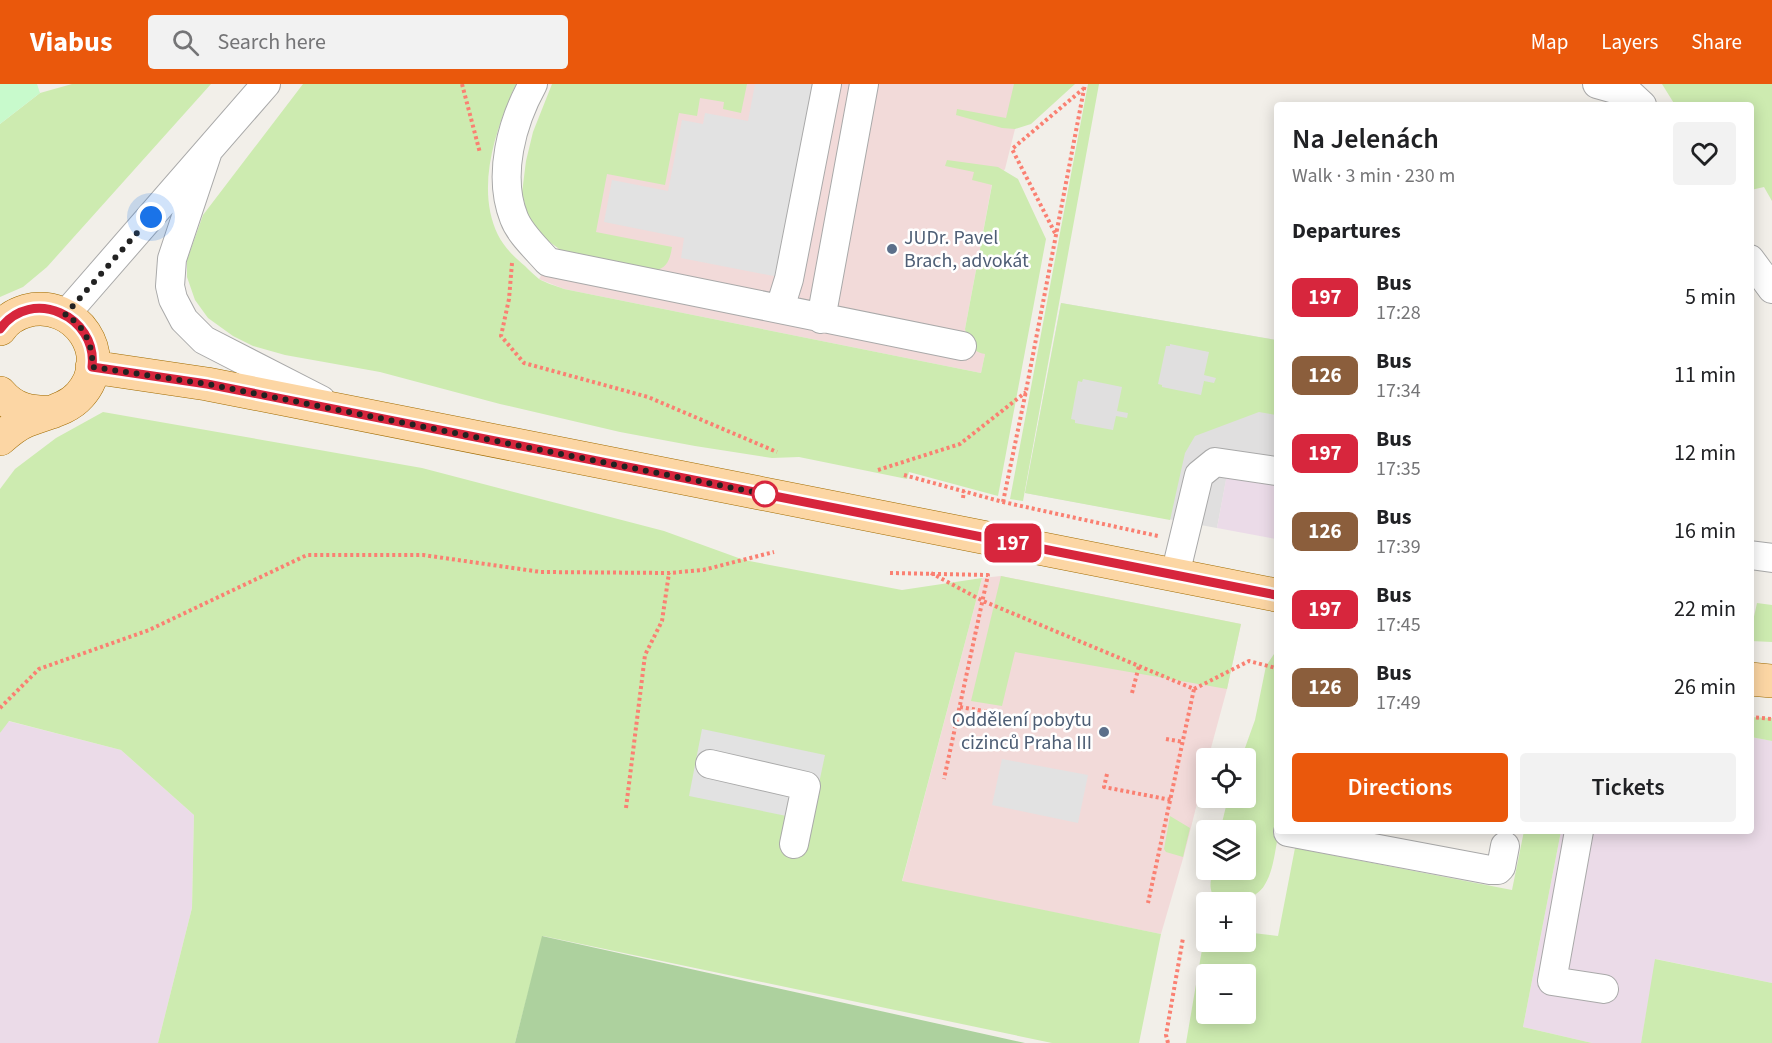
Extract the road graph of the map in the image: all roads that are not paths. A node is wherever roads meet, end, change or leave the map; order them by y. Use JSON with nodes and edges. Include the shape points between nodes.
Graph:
{"nodes":[{"id":1,"x":266,"y":84,"type":"edge"},
{"id":2,"x":533,"y":84,"type":"edge"},
{"id":3,"x":827,"y":84,"type":"edge"},
{"id":4,"x":864,"y":84,"type":"edge"},
{"id":5,"x":1597,"y":84,"type":"edge"},
{"id":6,"x":1639,"y":102,"type":"edge"},
{"id":7,"x":208,"y":151,"type":"junction"},
{"id":8,"x":1754,"y":264,"type":"edge"},
{"id":9,"x":1772,"y":289,"type":"edge"},
{"id":10,"x":780,"y":308,"type":"junction"},
{"id":11,"x":65,"y":315,"type":"junction"},
{"id":12,"x":821,"y":319,"type":"junction"},
{"id":13,"x":0,"y":329,"type":"edge"},
{"id":14,"x":962,"y":346,"type":"dead end"},
{"id":15,"x":92,"y":367,"type":"junction"},
{"id":16,"x":0,"y":393,"type":"edge"},
{"id":17,"x":342,"y":411,"type":"junction"},
{"id":18,"x":52,"y":412,"type":"junction"},
{"id":19,"x":0,"y":439,"type":"edge"},
{"id":20,"x":1274,"y":471,"type":"edge"},
{"id":21,"x":1754,"y":556,"type":"edge"},
{"id":22,"x":1772,"y":558,"type":"edge"},
{"id":23,"x":1174,"y":575,"type":"junction"},
{"id":24,"x":1274,"y":595,"type":"edge"},
{"id":25,"x":1754,"y":679,"type":"edge"},
{"id":26,"x":1772,"y":681,"type":"edge"},
{"id":27,"x":710,"y":764,"type":"dead end"},
{"id":28,"x":1299,"y":834,"type":"edge"},
{"id":29,"x":1578,"y":834,"type":"edge"},
{"id":30,"x":794,"y":844,"type":"dead end"},
{"id":31,"x":1504,"y":846,"type":"dead end"},
{"id":32,"x":1604,"y":989,"type":"dead end"}],
"edges":[{"from":1,"to":7,"type":"street"},
{"from":2,"to":10,"type":"street","via":[[516,122],[507,187],[514,218],[548,262]]},
{"from":3,"to":10,"type":"street"},
{"from":4,"to":12,"type":"street"},
{"from":5,"to":6,"type":"street","via":[[1629,93]]},
{"from":7,"to":11,"type":"street"},
{"from":7,"to":17,"type":"street","via":[[170,273],[171,292],[178,310],[204,340]]},
{"from":8,"to":9,"type":"street"},
{"from":10,"to":12,"type":"street"},
{"from":11,"to":13,"type":"main road","via":[[36,309],[19,313]]},
{"from":11,"to":15,"type":"main road","via":[[83,329],[91,345]]},
{"from":12,"to":14,"type":"street"},
{"from":15,"to":17,"type":"main road","via":[[207,384]]},
{"from":15,"to":18,"type":"main road","via":[[80,395],[68,406]]},
{"from":16,"to":18,"type":"main road","via":[[19,408],[35,413]]},
{"from":17,"to":23,"type":"main road"},
{"from":18,"to":19,"type":"main road","via":[[15,426]]},
{"from":20,"to":23,"type":"street","via":[[1215,462],[1199,475]]},
{"from":21,"to":22,"type":"street"},
{"from":23,"to":24,"type":"main road"},
{"from":25,"to":26,"type":"main road"},
{"from":27,"to":30,"type":"street","via":[[806,786]]},
{"from":28,"to":31,"type":"street","via":[[1490,870],[1501,867]]},
{"from":29,"to":32,"type":"street","via":[[1552,981]]}]}
